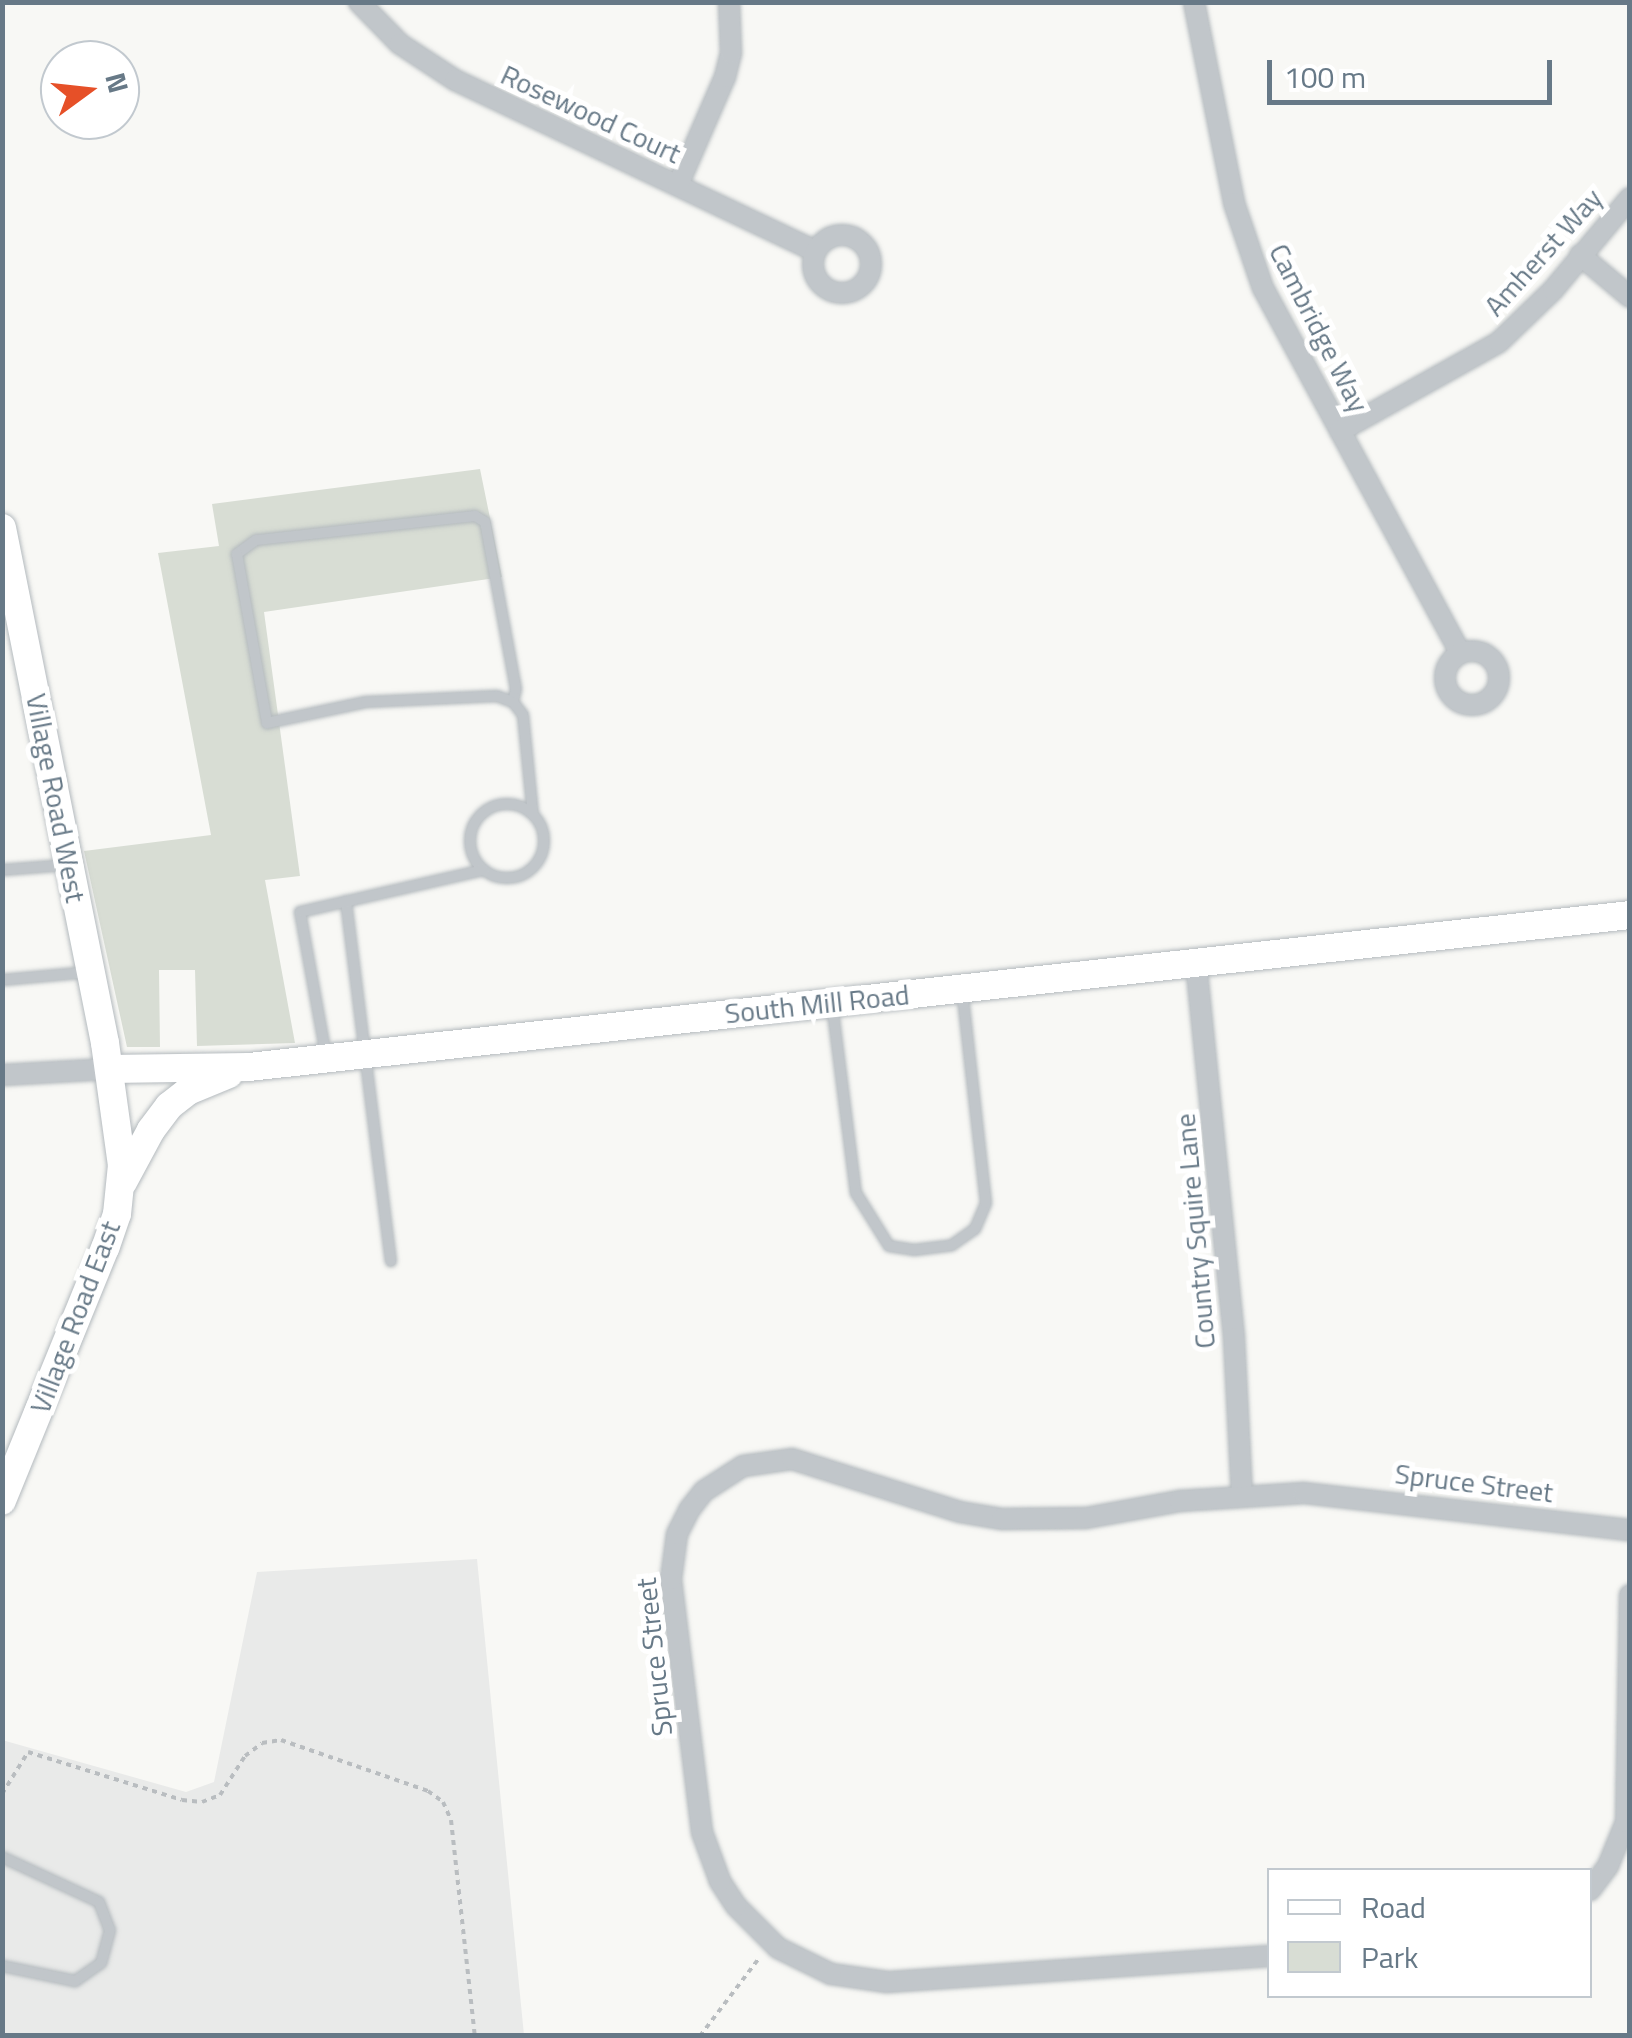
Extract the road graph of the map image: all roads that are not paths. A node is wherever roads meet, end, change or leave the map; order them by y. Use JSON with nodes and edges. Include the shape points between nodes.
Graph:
{"nodes":[{"id":1,"x":360,"y":2,"type":"edge"},
{"id":2,"x":729,"y":2,"type":"edge"},
{"id":3,"x":1194,"y":2,"type":"edge"},
{"id":4,"x":678,"y":185,"type":"junction"},
{"id":5,"x":1630,"y":198,"type":"edge"},
{"id":6,"x":815,"y":251,"type":"dead end"},
{"id":7,"x":1580,"y":255,"type":"junction"},
{"id":8,"x":1630,"y":297,"type":"edge"},
{"id":9,"x":1340,"y":431,"type":"junction"},
{"id":10,"x":2,"y":528,"type":"edge"},
{"id":11,"x":1460,"y":653,"type":"dead end"},
{"id":12,"x":513,"y":702,"type":"junction"},
{"id":13,"x":533,"y":815,"type":"junction"},
{"id":14,"x":69,"y":865,"type":"junction"},
{"id":15,"x":2,"y":870,"type":"edge"},
{"id":16,"x":483,"y":870,"type":"junction"},
{"id":17,"x":346,"y":901,"type":"junction"},
{"id":18,"x":1630,"y":915,"type":"edge"},
{"id":19,"x":1196,"y":963,"type":"junction"},
{"id":20,"x":91,"y":972,"type":"junction"},
{"id":21,"x":2,"y":980,"type":"edge"},
{"id":22,"x":962,"y":988,"type":"junction"},
{"id":23,"x":832,"y":1002,"type":"junction"},
{"id":24,"x":366,"y":1052,"type":"junction"},
{"id":25,"x":326,"y":1056,"type":"junction"},
{"id":26,"x":249,"y":1067,"type":"junction"},
{"id":27,"x":109,"y":1069,"type":"junction"},
{"id":28,"x":2,"y":1075,"type":"edge"},
{"id":29,"x":121,"y":1186,"type":"junction"},
{"id":30,"x":392,"y":1260,"type":"dead end"},
{"id":31,"x":1242,"y":1495,"type":"junction"},
{"id":32,"x":2,"y":1501,"type":"edge"},
{"id":33,"x":1630,"y":1530,"type":"edge"},
{"id":34,"x":1630,"y":1595,"type":"edge"},
{"id":35,"x":2,"y":1857,"type":"edge"},
{"id":36,"x":1592,"y":1887,"type":"edge"},
{"id":37,"x":1267,"y":1956,"type":"edge"},
{"id":38,"x":2,"y":1966,"type":"edge"}],
"edges":[{"from":1,"to":4,"type":"street","name":"Rosewood Court","via":[[431,66]]},
{"from":2,"to":4,"type":"street","via":[[725,78]]},
{"from":3,"to":9,"type":"street","name":"Cambridge Way","via":[[1248,250]]},
{"from":4,"to":6,"type":"street","name":"Rosewood Court"},
{"from":5,"to":7,"type":"street","name":"Amherst Way"},
{"from":7,"to":8,"type":"street"},
{"from":7,"to":9,"type":"street","name":"Amherst Way","via":[[1498,342]]},
{"from":9,"to":11,"type":"street","name":"Cambridge Way"},
{"from":10,"to":14,"type":"street","name":"Village Road West"},
{"from":12,"to":12,"type":"lane","via":[[516,688],[485,522],[475,516],[256,540],[237,554],[267,723],[366,702],[484,694]]},
{"from":12,"to":13,"type":"lane","via":[[523,715]]},
{"from":13,"to":16,"type":"lane","via":[[544,837],[530,871],[506,879]]},
{"from":13,"to":16,"type":"lane","via":[[500,805],[480,816],[471,850]]},
{"from":14,"to":15,"type":"lane"},
{"from":14,"to":20,"type":"street","name":"Village Road West"},
{"from":16,"to":17,"type":"lane"},
{"from":17,"to":24,"type":"lane"},
{"from":17,"to":25,"type":"lane","via":[[300,912]]},
{"from":18,"to":19,"type":"street","name":"South Mill Road"},
{"from":19,"to":22,"type":"street","name":"South Mill Road"},
{"from":19,"to":31,"type":"street","name":"Country Squire Lane","via":[[1234,1338]]},
{"from":20,"to":21,"type":"lane"},
{"from":20,"to":27,"type":"street","name":"Village Road West"},
{"from":22,"to":23,"type":"street","name":"South Mill Road"},
{"from":22,"to":23,"type":"lane","via":[[986,1203],[976,1229],[952,1245],[914,1250],[889,1246],[856,1193]]},
{"from":23,"to":24,"type":"street","name":"South Mill Road"},
{"from":24,"to":25,"type":"street","name":"South Mill Road"},
{"from":24,"to":30,"type":"lane"},
{"from":25,"to":26,"type":"street","name":"South Mill Road"},
{"from":26,"to":27,"type":"street","name":"South Mill Road"},
{"from":26,"to":29,"type":"street","via":[[188,1091],[170,1106]]},
{"from":27,"to":28,"type":"street","name":"South Mill Road"},
{"from":27,"to":29,"type":"street","name":"Village Road East"},
{"from":29,"to":32,"type":"street","name":"Village Road East","via":[[105,1248]]},
{"from":31,"to":33,"type":"street","name":"Spruce Street","via":[[1359,1496]]},
{"from":31,"to":37,"type":"street","name":"Spruce Street","via":[[1086,1518],[1002,1519],[960,1512],[811,1462],[770,1459],[722,1476],[696,1500],[676,1534],[670,1579],[702,1832],[736,1906],[778,1948],[832,1974],[886,1982]]},
{"from":34,"to":36,"type":"street","via":[[1626,1822]]},
{"from":35,"to":38,"type":"lane","via":[[100,1902],[110,1930],[101,1963],[75,1981]]}]}
